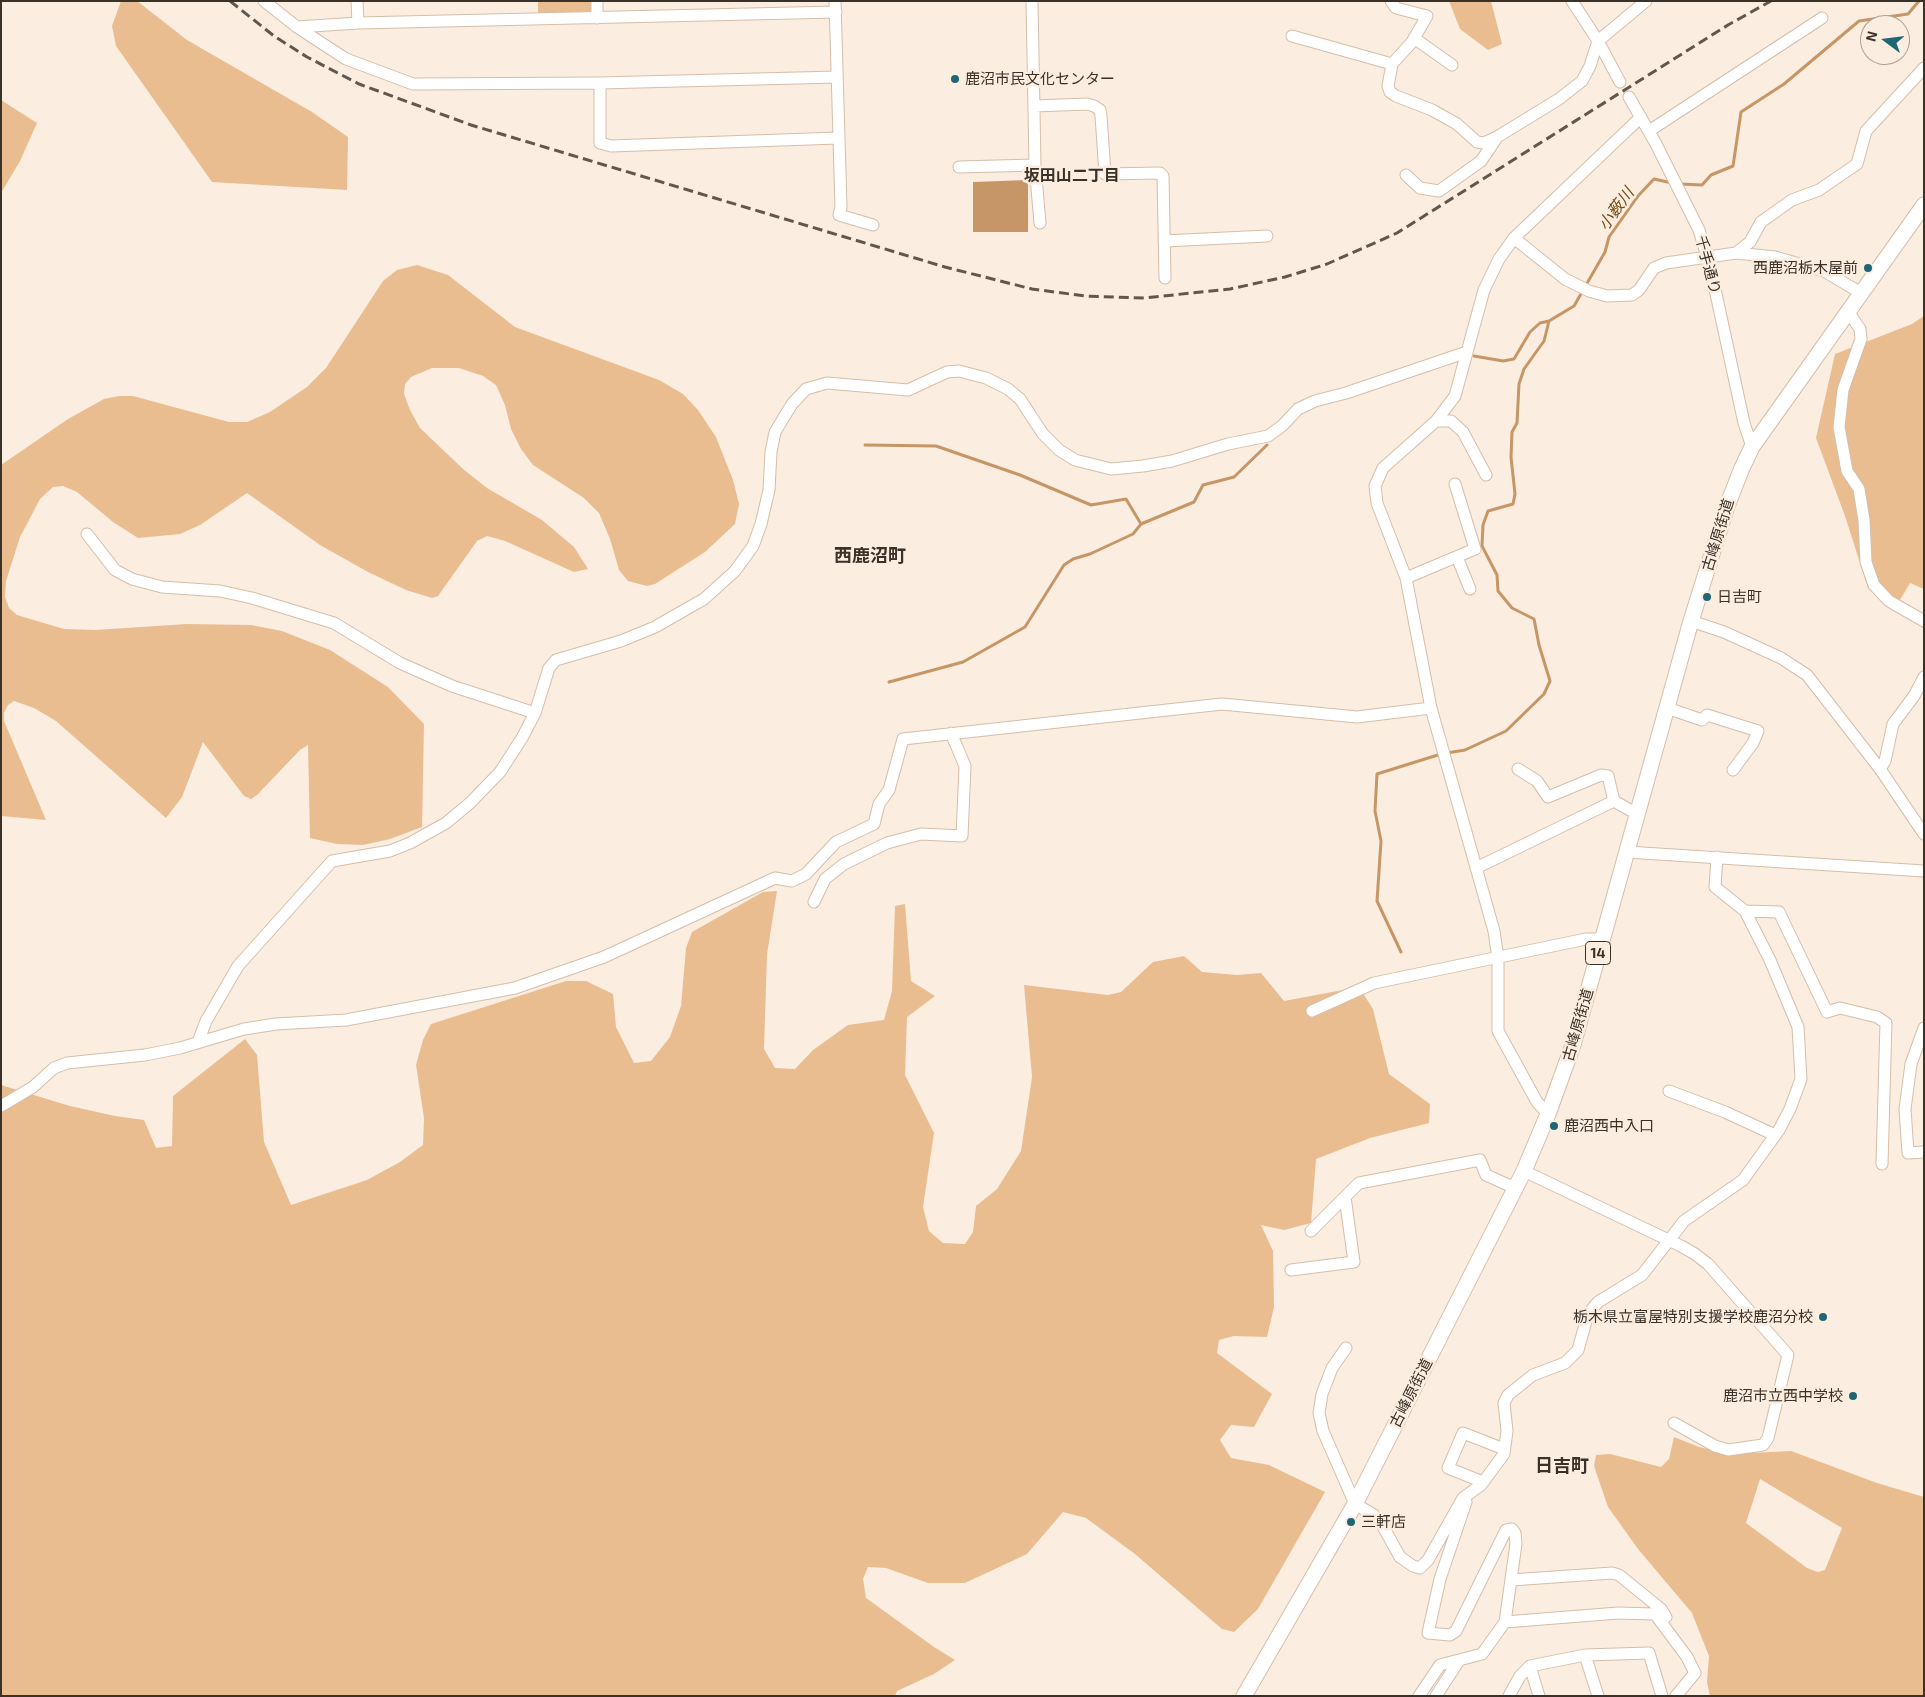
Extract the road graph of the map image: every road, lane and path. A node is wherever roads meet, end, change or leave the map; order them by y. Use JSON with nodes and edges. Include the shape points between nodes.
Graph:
{"nodes":[{"id":1,"x":264,"y":1,"type":"edge"},
{"id":2,"x":357,"y":1,"type":"edge"},
{"id":3,"x":597,"y":1,"type":"edge"},
{"id":4,"x":1032,"y":1,"type":"edge"},
{"id":5,"x":1391,"y":1,"type":"edge"},
{"id":6,"x":1572,"y":1,"type":"edge"},
{"id":7,"x":1646,"y":1,"type":"edge"},
{"id":8,"x":835,"y":7,"type":"edge"},
{"id":9,"x":597,"y":18,"type":"junction"},
{"id":10,"x":1822,"y":18,"type":"dead end"},
{"id":11,"x":358,"y":23,"type":"junction"},
{"id":12,"x":297,"y":27,"type":"junction"},
{"id":13,"x":1292,"y":36,"type":"dead end"},
{"id":14,"x":1414,"y":38,"type":"junction"},
{"id":15,"x":1598,"y":42,"type":"junction"},
{"id":16,"x":1392,"y":64,"type":"junction"},
{"id":17,"x":1452,"y":65,"type":"dead end"},
{"id":18,"x":1924,"y":68,"type":"edge"},
{"id":19,"x":837,"y":77,"type":"junction"},
{"id":20,"x":1620,"y":82,"type":"dead end"},
{"id":21,"x":600,"y":83,"type":"junction"},
{"id":22,"x":1629,"y":97,"type":"dead end"},
{"id":23,"x":1034,"y":106,"type":"junction"},
{"id":24,"x":1641,"y":117,"type":"junction"},
{"id":25,"x":1649,"y":131,"type":"junction"},
{"id":26,"x":1499,"y":136,"type":"junction"},
{"id":27,"x":838,"y":138,"type":"junction"},
{"id":28,"x":1035,"y":165,"type":"junction"},
{"id":29,"x":959,"y":168,"type":"dead end"},
{"id":30,"x":1406,"y":175,"type":"dead end"},
{"id":31,"x":1924,"y":205,"type":"edge"},
{"id":32,"x":1040,"y":223,"type":"dead end"},
{"id":33,"x":873,"y":225,"type":"dead end"},
{"id":34,"x":1267,"y":236,"type":"dead end"},
{"id":35,"x":1514,"y":238,"type":"junction"},
{"id":36,"x":1164,"y":241,"type":"junction"},
{"id":37,"x":1736,"y":253,"type":"junction"},
{"id":38,"x":1706,"y":256,"type":"junction"},
{"id":39,"x":1166,"y":278,"type":"dead end"},
{"id":40,"x":1861,"y":293,"type":"junction"},
{"id":41,"x":1848,"y":311,"type":"junction"},
{"id":42,"x":1467,"y":352,"type":"junction"},
{"id":43,"x":1436,"y":420,"type":"junction"},
{"id":44,"x":1752,"y":447,"type":"junction"},
{"id":45,"x":1486,"y":474,"type":"dead end"},
{"id":46,"x":1455,"y":484,"type":"dead end"},
{"id":47,"x":87,"y":534,"type":"dead end"},
{"id":48,"x":1457,"y":557,"type":"junction"},
{"id":49,"x":1406,"y":578,"type":"junction"},
{"id":50,"x":1470,"y":590,"type":"dead end"},
{"id":51,"x":1691,"y":621,"type":"junction"},
{"id":52,"x":1924,"y":621,"type":"edge"},
{"id":53,"x":1924,"y":677,"type":"edge"},
{"id":54,"x":1431,"y":708,"type":"junction"},
{"id":55,"x":1667,"y":708,"type":"junction"},
{"id":56,"x":534,"y":713,"type":"junction"},
{"id":57,"x":951,"y":733,"type":"junction"},
{"id":58,"x":1518,"y":769,"type":"dead end"},
{"id":59,"x":1880,"y":769,"type":"junction"},
{"id":60,"x":1732,"y":770,"type":"dead end"},
{"id":61,"x":1614,"y":801,"type":"junction"},
{"id":62,"x":1638,"y":811,"type":"junction"},
{"id":63,"x":1924,"y":834,"type":"edge"},
{"id":64,"x":1627,"y":852,"type":"junction"},
{"id":65,"x":1717,"y":857,"type":"junction"},
{"id":66,"x":1476,"y":868,"type":"junction"},
{"id":67,"x":1924,"y":871,"type":"edge"},
{"id":68,"x":814,"y":902,"type":"dead end"},
{"id":69,"x":1744,"y":911,"type":"junction"},
{"id":70,"x":1602,"y":939,"type":"junction"},
{"id":71,"x":1498,"y":958,"type":"junction"},
{"id":72,"x":1312,"y":1011,"type":"dead end"},
{"id":73,"x":1924,"y":1028,"type":"edge"},
{"id":74,"x":198,"y":1042,"type":"junction"},
{"id":75,"x":1669,"y":1091,"type":"dead end"},
{"id":76,"x":1,"y":1106,"type":"edge"},
{"id":77,"x":1548,"y":1114,"type":"junction"},
{"id":78,"x":1775,"y":1135,"type":"junction"},
{"id":79,"x":1924,"y":1152,"type":"edge"},
{"id":80,"x":1882,"y":1164,"type":"dead end"},
{"id":81,"x":1524,"y":1171,"type":"junction"},
{"id":82,"x":1515,"y":1188,"type":"junction"},
{"id":83,"x":1345,"y":1197,"type":"junction"},
{"id":84,"x":1311,"y":1231,"type":"dead end"},
{"id":85,"x":1668,"y":1239,"type":"junction"},
{"id":86,"x":1291,"y":1270,"type":"dead end"},
{"id":87,"x":1346,"y":1348,"type":"dead end"},
{"id":88,"x":1674,"y":1423,"type":"dead end"},
{"id":89,"x":1504,"y":1449,"type":"junction"},
{"id":90,"x":1484,"y":1482,"type":"junction"},
{"id":91,"x":1470,"y":1493,"type":"junction"},
{"id":92,"x":1354,"y":1504,"type":"junction"},
{"id":93,"x":1511,"y":1580,"type":"junction"},
{"id":94,"x":1506,"y":1622,"type":"junction"},
{"id":95,"x":1684,"y":1653,"type":"junction"},
{"id":96,"x":1586,"y":1655,"type":"junction"},
{"id":97,"x":1458,"y":1662,"type":"junction"},
{"id":98,"x":1530,"y":1666,"type":"junction"},
{"id":99,"x":1244,"y":1696,"type":"edge"},
{"id":100,"x":1418,"y":1696,"type":"edge"},
{"id":101,"x":1436,"y":1696,"type":"edge"},
{"id":102,"x":1509,"y":1696,"type":"edge"},
{"id":103,"x":1539,"y":1696,"type":"edge"},
{"id":104,"x":1598,"y":1696,"type":"edge"},
{"id":105,"x":1662,"y":1696,"type":"edge"},
{"id":106,"x":1676,"y":1696,"type":"edge"}],
"edges":[{"from":1,"to":12,"type":"street"},
{"from":2,"to":11,"type":"street"},
{"from":3,"to":9,"type":"street"},
{"from":4,"to":23,"type":"street"},
{"from":5,"to":14,"type":"street","via":[[1396,8],[1427,16]]},
{"from":6,"to":15,"type":"street"},
{"from":7,"to":15,"type":"street"},
{"from":8,"to":9,"type":"street"},
{"from":8,"to":19,"type":"street"},
{"from":9,"to":11,"type":"street"},
{"from":10,"to":25,"type":"street"},
{"from":11,"to":12,"type":"street"},
{"from":12,"to":21,"type":"street","via":[[346,58],[413,84]]},
{"from":13,"to":16,"type":"street"},
{"from":14,"to":16,"type":"street"},
{"from":14,"to":17,"type":"street"},
{"from":15,"to":20,"type":"street"},
{"from":15,"to":26,"type":"street","via":[[1582,81]]},
{"from":16,"to":26,"type":"street","via":[[1390,92],[1457,124],[1477,142],[1489,142]]},
{"from":18,"to":37,"type":"street","via":[[1866,131],[1858,164],[1819,190],[1792,200],[1761,222],[1750,242]]},
{"from":19,"to":21,"type":"street"},
{"from":19,"to":27,"type":"street"},
{"from":21,"to":27,"type":"street","via":[[600,143],[611,146]]},
{"from":22,"to":24,"type":"street","name":"千手通り"},
{"from":23,"to":28,"type":"street"},
{"from":23,"to":36,"type":"street","via":[[1087,104],[1100,110],[1105,174],[1160,173],[1163,176]]},
{"from":24,"to":25,"type":"street","name":"千手通り"},
{"from":24,"to":35,"type":"street"},
{"from":25,"to":38,"type":"street","name":"千手通り","via":[[1688,204]]},
{"from":26,"to":30,"type":"street","via":[[1481,161],[1439,191],[1420,188]]},
{"from":27,"to":33,"type":"street","via":[[839,215]]},
{"from":28,"to":29,"type":"street"},
{"from":28,"to":32,"type":"street"},
{"from":31,"to":40,"type":"main road","name":"古峰原街道","number":"14"},
{"from":34,"to":36,"type":"street"},
{"from":35,"to":38,"type":"street","via":[[1565,279],[1607,296],[1632,295],[1654,268],[1666,263]]},
{"from":35,"to":42,"type":"street","via":[[1484,290]]},
{"from":36,"to":39,"type":"street"},
{"from":37,"to":38,"type":"street"},
{"from":37,"to":40,"type":"street","via":[[1775,256],[1824,271]]},
{"from":38,"to":44,"type":"street","name":"千手通り"},
{"from":40,"to":41,"type":"main road","name":"古峰原街道","number":"14"},
{"from":41,"to":44,"type":"main road","name":"古峰原街道","number":"14"},
{"from":41,"to":52,"type":"street","via":[[1860,329],[1861,339],[1843,390],[1839,427],[1847,471],[1859,489],[1866,562],[1874,585],[1889,601]]},
{"from":42,"to":43,"type":"street","via":[[1455,396]]},
{"from":42,"to":56,"type":"street","via":[[1315,401],[1298,409],[1268,436],[1153,464],[1111,469],[1075,460],[1059,450],[1043,434],[1020,399],[986,378],[946,372],[908,390],[827,383],[814,385],[792,404],[776,432],[761,524],[753,546],[736,571],[704,599],[655,627],[621,641],[556,660],[549,668]]},
{"from":43,"to":45,"type":"street","via":[[1451,421],[1463,432]]},
{"from":43,"to":49,"type":"street","via":[[1383,468],[1375,486],[1377,503]]},
{"from":44,"to":51,"type":"main road","name":"古峰原街道","number":"14","via":[[1733,487]]},
{"from":46,"to":48,"type":"street","via":[[1475,549]]},
{"from":47,"to":56,"type":"street","via":[[115,570],[132,579],[162,587],[220,591],[334,623],[400,663],[452,686]]},
{"from":48,"to":49,"type":"street"},
{"from":48,"to":50,"type":"street"},
{"from":49,"to":54,"type":"street"},
{"from":51,"to":55,"type":"main road","name":"古峰原街道","number":"14"},
{"from":51,"to":59,"type":"street","via":[[1782,658],[1807,675]]},
{"from":53,"to":59,"type":"street","via":[[1893,724],[1885,761]]},
{"from":54,"to":57,"type":"street","via":[[1357,717],[1222,704]]},
{"from":54,"to":66,"type":"street"},
{"from":55,"to":60,"type":"street","via":[[1702,720],[1706,716],[1758,731]]},
{"from":55,"to":62,"type":"main road","name":"古峰原街道","number":"14"},
{"from":56,"to":74,"type":"street","via":[[500,772],[446,823],[390,851],[332,861],[238,966],[206,1021]]},
{"from":57,"to":68,"type":"street","via":[[965,766],[962,836],[921,834],[887,843],[844,864],[825,879]]},
{"from":57,"to":74,"type":"street","via":[[903,739],[889,790],[879,804],[874,824],[836,842],[806,874],[792,881],[775,878],[604,957],[515,988],[346,1020],[252,1028]]},
{"from":58,"to":61,"type":"street","via":[[1537,781],[1548,797],[1601,775],[1608,776]]},
{"from":59,"to":63,"type":"street"},
{"from":61,"to":62,"type":"street"},
{"from":61,"to":66,"type":"street"},
{"from":62,"to":64,"type":"main road","name":"古峰原街道","number":"14"},
{"from":64,"to":65,"type":"street"},
{"from":64,"to":70,"type":"main road","name":"古峰原街道","number":"14"},
{"from":65,"to":67,"type":"street"},
{"from":65,"to":69,"type":"street","via":[[1715,887]]},
{"from":66,"to":71,"type":"street","via":[[1494,931]]},
{"from":69,"to":78,"type":"street","via":[[1767,954],[1798,1027],[1801,1079],[1790,1109]]},
{"from":69,"to":80,"type":"street","via":[[1779,912],[1827,1012],[1840,1008],[1877,1017],[1886,1023]]},
{"from":70,"to":71,"type":"street","via":[[1586,939]]},
{"from":70,"to":77,"type":"main road","name":"古峰原街道","number":"14","via":[[1572,1045]]},
{"from":71,"to":72,"type":"street","via":[[1374,984]]},
{"from":71,"to":77,"type":"street","via":[[1498,1031],[1537,1102]]},
{"from":73,"to":79,"type":"street","via":[[1912,1064],[1905,1109],[1908,1153]]},
{"from":74,"to":76,"type":"street","via":[[145,1055],[54,1068],[32,1087]]},
{"from":75,"to":78,"type":"street"},
{"from":77,"to":81,"type":"main road","name":"古峰原街道","number":"14"},
{"from":78,"to":85,"type":"street","via":[[1743,1180],[1684,1221]]},
{"from":81,"to":82,"type":"main road","name":"古峰原街道","number":"14"},
{"from":81,"to":85,"type":"street"},
{"from":82,"to":83,"type":"street","via":[[1486,1175],[1480,1160],[1359,1183]]},
{"from":82,"to":92,"type":"main road","name":"古峰原街道","number":"14"},
{"from":83,"to":84,"type":"street"},
{"from":83,"to":86,"type":"street","via":[[1354,1262]]},
{"from":85,"to":88,"type":"street","via":[[1708,1264],[1788,1355],[1768,1438],[1763,1445],[1728,1450]]},
{"from":85,"to":89,"type":"street","via":[[1642,1275],[1598,1302],[1588,1314],[1578,1350],[1565,1363],[1533,1375],[1508,1395],[1504,1403],[1507,1432]]},
{"from":87,"to":92,"type":"street","via":[[1332,1368],[1319,1413],[1333,1458]]},
{"from":89,"to":90,"type":"street","via":[[1504,1454]]},
{"from":89,"to":90,"type":"street","via":[[1463,1433],[1448,1468]]},
{"from":90,"to":91,"type":"street"},
{"from":91,"to":92,"type":"street","via":[[1463,1498],[1428,1560],[1420,1568],[1400,1556],[1374,1515]]},
{"from":91,"to":93,"type":"street","via":[[1440,1579],[1428,1633],[1450,1636],[1456,1631],[1506,1530],[1515,1533]]},
{"from":92,"to":99,"type":"main road","name":"古峰原街道","number":"14"},
{"from":93,"to":94,"type":"street"},
{"from":93,"to":95,"type":"street","via":[[1619,1575],[1661,1609],[1683,1641]]},
{"from":94,"to":95,"type":"street","via":[[1618,1613],[1655,1614]]},
{"from":94,"to":97,"type":"street","via":[[1482,1654]]},
{"from":95,"to":106,"type":"street","via":[[1694,1673]]},
{"from":96,"to":98,"type":"street"},
{"from":96,"to":104,"type":"street"},
{"from":96,"to":105,"type":"street","via":[[1649,1653]]},
{"from":97,"to":100,"type":"street","via":[[1440,1665]]},
{"from":97,"to":101,"type":"street"},
{"from":98,"to":102,"type":"street"},
{"from":98,"to":103,"type":"street"}]}
